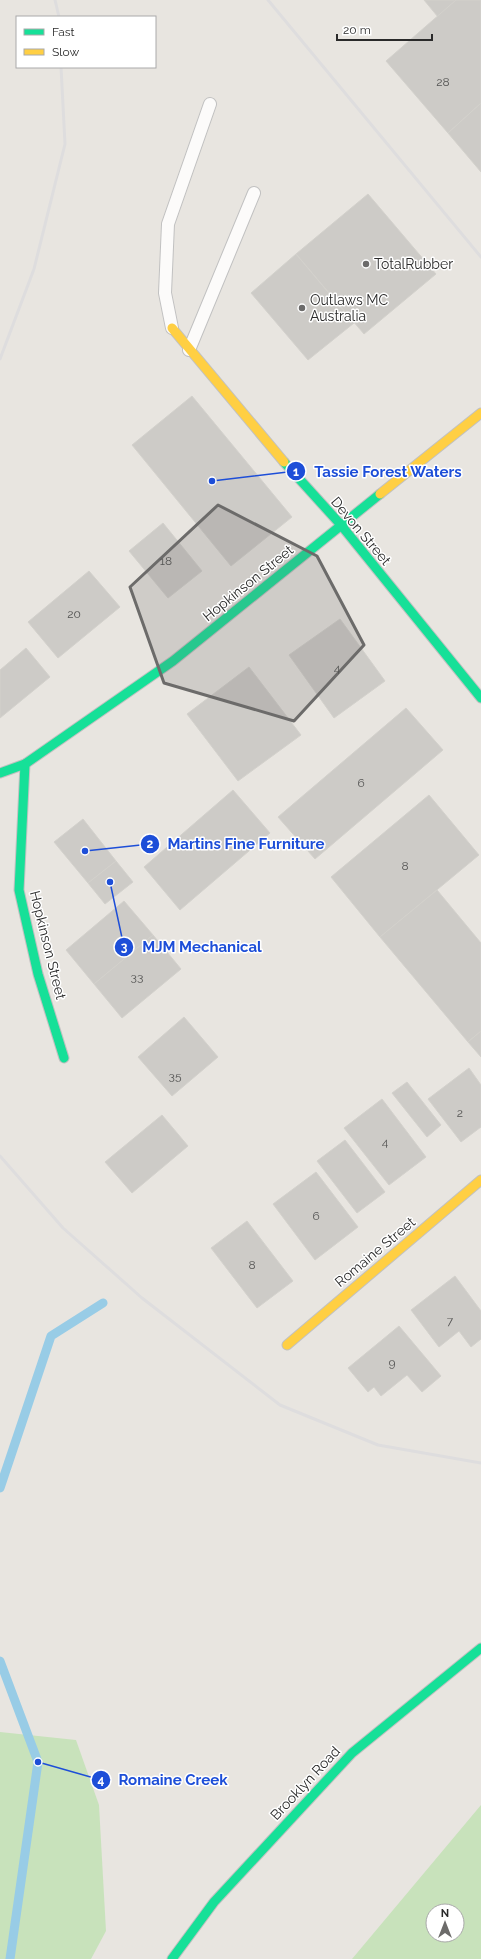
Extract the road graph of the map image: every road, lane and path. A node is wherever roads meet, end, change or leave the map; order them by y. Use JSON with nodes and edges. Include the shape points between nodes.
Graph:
{"nodes":[{"id":1,"x":210,"y":104,"type":"dead end"},
{"id":2,"x":254,"y":193,"type":"dead end"},
{"id":3,"x":172,"y":328,"type":"joint"},
{"id":4,"x":188,"y":350,"type":"junction"},
{"id":5,"x":481,"y":413,"type":"edge"},
{"id":6,"x":341,"y":525,"type":"junction"},
{"id":7,"x":481,"y":698,"type":"edge"},
{"id":8,"x":25,"y":764,"type":"junction"},
{"id":9,"x":0,"y":773,"type":"edge"},
{"id":10,"x":64,"y":1058,"type":"dead end"},
{"id":11,"x":481,"y":1180,"type":"edge"},
{"id":12,"x":287,"y":1345,"type":"dead end"},
{"id":13,"x":481,"y":1648,"type":"edge"},
{"id":14,"x":172,"y":1959,"type":"edge"}],
"edges":[{"from":1,"to":3,"type":"lane","via":[[168,224],[165,293]]},
{"from":2,"to":4,"type":"lane"},
{"from":3,"to":4,"type":"street","name":"Devon Street"},
{"from":4,"to":6,"type":"street","name":"Devon Street"},
{"from":5,"to":6,"type":"street","name":"Hopkinson Street"},
{"from":6,"to":7,"type":"street","name":"Devon Street"},
{"from":6,"to":8,"type":"street","name":"Hopkinson Street","via":[[173,661]]},
{"from":8,"to":9,"type":"street","name":"Hopkinson Street"},
{"from":8,"to":10,"type":"street","name":"Hopkinson Street","via":[[19,890],[38,974]]},
{"from":11,"to":12,"type":"street","name":"Romaine Street"},
{"from":13,"to":14,"type":"street","name":"Brooklyn Road","via":[[352,1753],[214,1902]]}]}
